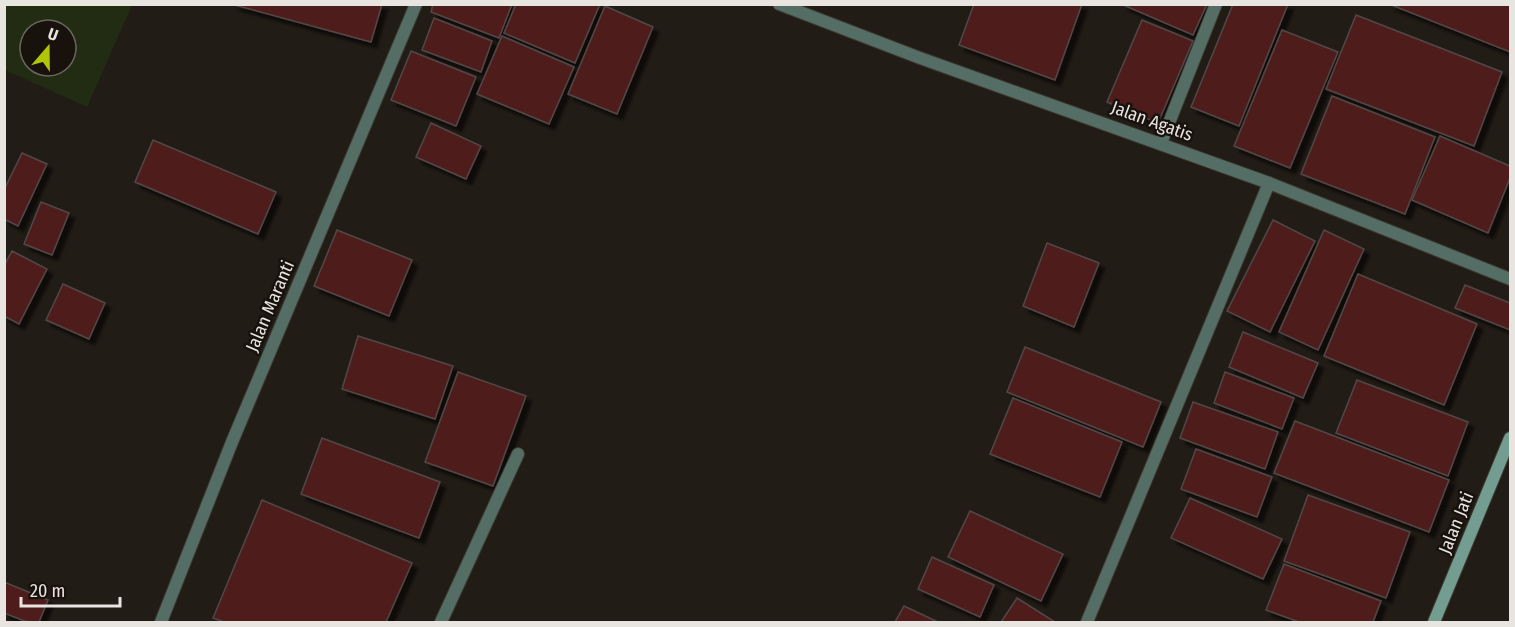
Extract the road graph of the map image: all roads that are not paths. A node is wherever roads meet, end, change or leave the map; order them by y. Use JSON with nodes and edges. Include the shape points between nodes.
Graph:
{"nodes":[{"id":1,"x":416,"y":4,"type":"edge"},
{"id":2,"x":779,"y":4,"type":"edge"},
{"id":3,"x":1216,"y":4,"type":"edge"},
{"id":4,"x":1161,"y":143,"type":"junction"},
{"id":5,"x":1269,"y":183,"type":"junction"},
{"id":6,"x":1510,"y":279,"type":"edge"},
{"id":7,"x":1510,"y":439,"type":"edge"},
{"id":8,"x":518,"y":454,"type":"dead end"},
{"id":9,"x":161,"y":622,"type":"edge"},
{"id":10,"x":441,"y":622,"type":"edge"},
{"id":11,"x":1087,"y":622,"type":"edge"},
{"id":12,"x":1434,"y":622,"type":"edge"}],
"edges":[{"from":1,"to":9,"type":"street","name":"Jalan Maranti","via":[[236,431]]},
{"from":2,"to":4,"type":"street","name":"Jalan Agatis"},
{"from":3,"to":4,"type":"street"},
{"from":4,"to":5,"type":"street","name":"Jalan Agatis"},
{"from":5,"to":6,"type":"street","name":"Jalan Agatis"},
{"from":5,"to":11,"type":"street"},
{"from":7,"to":12,"type":"street","name":"Jalan Jati"},
{"from":8,"to":10,"type":"street"}]}
